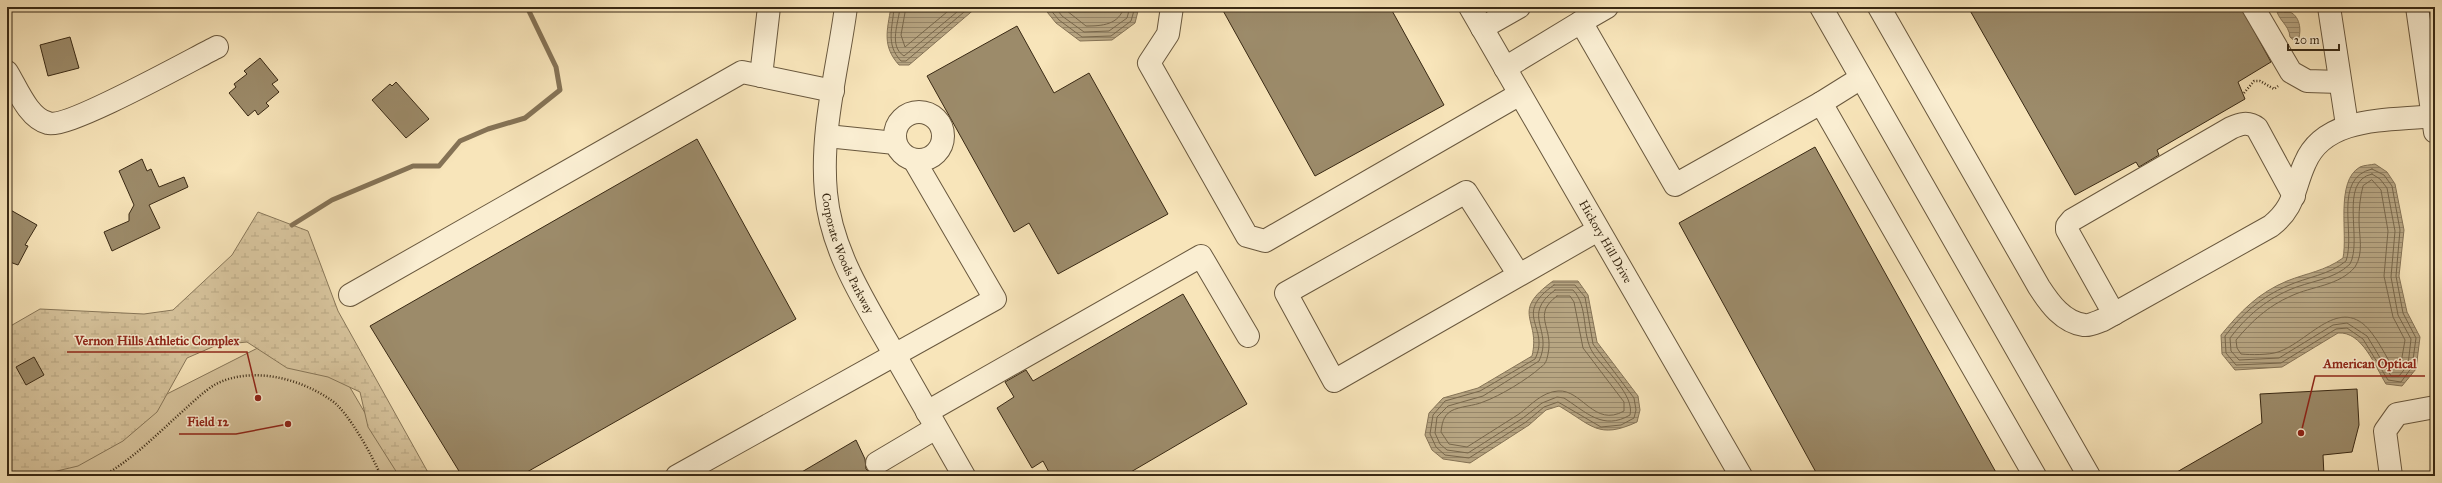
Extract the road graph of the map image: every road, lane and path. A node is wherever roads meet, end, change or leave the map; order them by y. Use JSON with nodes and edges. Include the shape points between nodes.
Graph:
{"nodes":[{"id":1,"x":769,"y":7,"type":"edge"},
{"id":2,"x":846,"y":7,"type":"edge"},
{"id":3,"x":1172,"y":7,"type":"edge"},
{"id":4,"x":1470,"y":7,"type":"edge"},
{"id":5,"x":1519,"y":7,"type":"edge"},
{"id":6,"x":1607,"y":7,"type":"edge"},
{"id":7,"x":1821,"y":7,"type":"edge"},
{"id":8,"x":1879,"y":7,"type":"edge"},
{"id":9,"x":2253,"y":7,"type":"edge"},
{"id":10,"x":2329,"y":7,"type":"edge"},
{"id":11,"x":2417,"y":7,"type":"edge"},
{"id":12,"x":1581,"y":22,"type":"junction"},
{"id":13,"x":1482,"y":28,"type":"junction"},
{"id":14,"x":217,"y":47,"type":"dead end"},
{"id":15,"x":1505,"y":68,"type":"junction"},
{"id":16,"x":2290,"y":70,"type":"junction"},
{"id":17,"x":7,"y":72,"type":"edge"},
{"id":18,"x":761,"y":76,"type":"junction"},
{"id":19,"x":1861,"y":78,"type":"junction"},
{"id":20,"x":2340,"y":82,"type":"junction"},
{"id":21,"x":833,"y":92,"type":"junction"},
{"id":22,"x":2244,"y":92,"type":"dead end"},
{"id":23,"x":1520,"y":94,"type":"junction"},
{"id":24,"x":1821,"y":103,"type":"junction"},
{"id":25,"x":2434,"y":124,"type":"edge"},
{"id":26,"x":2347,"y":125,"type":"junction"},
{"id":27,"x":827,"y":136,"type":"junction"},
{"id":28,"x":895,"y":143,"type":"junction"},
{"id":29,"x":914,"y":160,"type":"junction"},
{"id":30,"x":2294,"y":196,"type":"junction"},
{"id":31,"x":1598,"y":230,"type":"junction"},
{"id":32,"x":1519,"y":275,"type":"junction"},
{"id":33,"x":350,"y":295,"type":"dead end"},
{"id":34,"x":2114,"y":314,"type":"junction"},
{"id":35,"x":1248,"y":336,"type":"dead end"},
{"id":36,"x":895,"y":356,"type":"junction"},
{"id":37,"x":2435,"y":407,"type":"edge"},
{"id":38,"x":932,"y":420,"type":"junction"},
{"id":39,"x":877,"y":463,"type":"dead end"},
{"id":40,"x":103,"y":476,"type":"edge"},
{"id":41,"x":381,"y":476,"type":"edge"},
{"id":42,"x":677,"y":476,"type":"edge"},
{"id":43,"x":964,"y":476,"type":"edge"},
{"id":44,"x":1741,"y":476,"type":"edge"},
{"id":45,"x":2035,"y":476,"type":"edge"},
{"id":46,"x":2089,"y":476,"type":"edge"},
{"id":47,"x":2391,"y":476,"type":"edge"}],
"edges":[{"from":1,"to":18,"type":"street"},
{"from":2,"to":21,"type":"street","name":"Corporate Woods Parkway"},
{"from":3,"to":23,"type":"street","via":[[1168,34],[1149,63],[1247,236],[1265,241]]},
{"from":4,"to":13,"type":"street","name":"Hickory Hill Drive"},
{"from":5,"to":13,"type":"street"},
{"from":6,"to":12,"type":"street"},
{"from":7,"to":19,"type":"street"},
{"from":8,"to":34,"type":"street","via":[[2052,306],[2069,320],[2086,326]]},
{"from":9,"to":16,"type":"street"},
{"from":10,"to":20,"type":"street"},
{"from":11,"to":25,"type":"street"},
{"from":12,"to":15,"type":"street"},
{"from":12,"to":24,"type":"street","via":[[1675,185]]},
{"from":13,"to":15,"type":"street","name":"Hickory Hill Drive"},
{"from":14,"to":17,"type":"street","via":[[78,117],[49,124],[38,120]]},
{"from":15,"to":23,"type":"street","name":"Hickory Hill Drive"},
{"from":16,"to":20,"type":"street","via":[[2307,81]]},
{"from":16,"to":22,"type":"path","via":[[2274,89],[2260,81],[2254,81]]},
{"from":18,"to":21,"type":"street"},
{"from":18,"to":33,"type":"street","via":[[742,72]]},
{"from":19,"to":24,"type":"street"},
{"from":19,"to":46,"type":"street"},
{"from":20,"to":26,"type":"street"},
{"from":21,"to":27,"type":"street","name":"Corporate Woods Parkway"},
{"from":23,"to":31,"type":"street","name":"Hickory Hill Drive"},
{"from":24,"to":45,"type":"street"},
{"from":25,"to":26,"type":"street"},
{"from":26,"to":30,"type":"street","via":[[2328,135],[2315,148],[2305,162]]},
{"from":27,"to":28,"type":"street"},
{"from":27,"to":36,"type":"street","name":"Corporate Woods Parkway","via":[[826,193],[838,243],[852,281]]},
{"from":28,"to":29,"type":"street","via":[[902,154]]},
{"from":28,"to":29,"type":"street","via":[[894,134],[900,119],[915,111],[932,115],[942,128],[942,144],[931,157]]},
{"from":29,"to":36,"type":"street","via":[[995,299]]},
{"from":30,"to":34,"type":"street","via":[[2284,216],[2271,226]]},
{"from":30,"to":34,"type":"street","via":[[2257,128],[2246,123],[2231,128],[2072,220],[2067,230]]},
{"from":31,"to":32,"type":"street"},
{"from":31,"to":44,"type":"street","name":"Hickory Hill Drive"},
{"from":32,"to":32,"type":"street","via":[[1334,381],[1286,293],[1466,192]]},
{"from":35,"to":38,"type":"street","via":[[1201,256]]},
{"from":36,"to":38,"type":"street","name":"Corporate Woods Parkway"},
{"from":36,"to":42,"type":"street"},
{"from":37,"to":47,"type":"street","via":[[2397,414],[2384,432]]},
{"from":38,"to":39,"type":"street"},
{"from":38,"to":43,"type":"street","name":"Corporate Woods Parkway"},
{"from":40,"to":41,"type":"path","via":[[143,447],[216,384],[236,377],[272,375],[332,400],[364,443]]}]}
